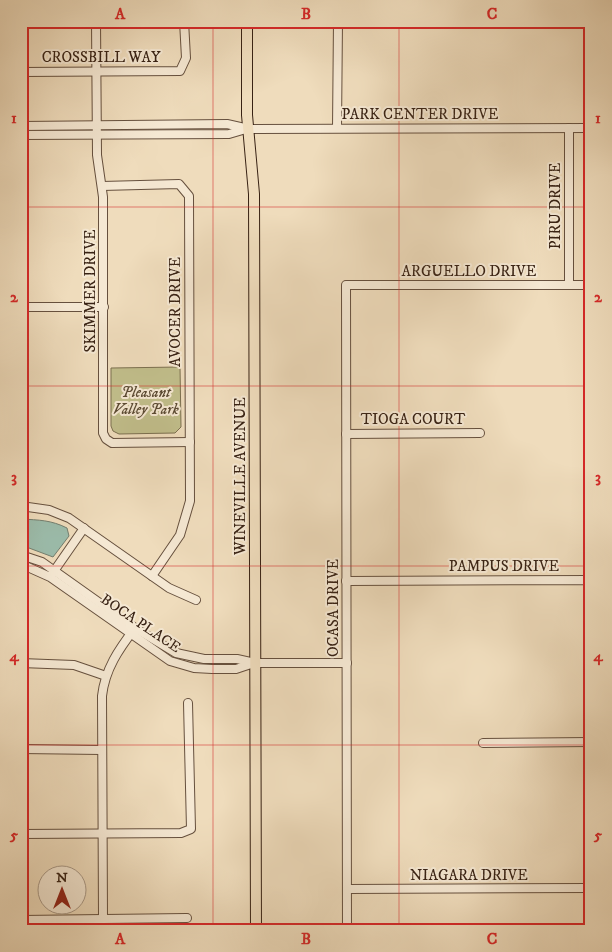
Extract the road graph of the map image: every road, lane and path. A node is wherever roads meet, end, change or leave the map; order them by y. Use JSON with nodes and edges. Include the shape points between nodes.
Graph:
{"nodes":[{"id":1,"x":96,"y":21,"type":"edge"},
{"id":2,"x":184,"y":21,"type":"edge"},
{"id":3,"x":246,"y":21,"type":"edge"},
{"id":4,"x":338,"y":21,"type":"edge"},
{"id":5,"x":21,"y":72,"type":"edge"},
{"id":6,"x":96,"y":72,"type":"junction"},
{"id":7,"x":21,"y":126,"type":"edge"},
{"id":8,"x":96,"y":126,"type":"junction"},
{"id":9,"x":337,"y":128,"type":"junction"},
{"id":10,"x":569,"y":128,"type":"junction"},
{"id":11,"x":591,"y":128,"type":"edge"},
{"id":12,"x":248,"y":129,"type":"junction"},
{"id":13,"x":96,"y":134,"type":"junction"},
{"id":14,"x":21,"y":135,"type":"edge"},
{"id":15,"x":102,"y":186,"type":"junction"},
{"id":16,"x":346,"y":285,"type":"joint"},
{"id":17,"x":569,"y":285,"type":"junction"},
{"id":18,"x":591,"y":285,"type":"edge"},
{"id":19,"x":21,"y":307,"type":"edge"},
{"id":20,"x":104,"y":307,"type":"junction"},
{"id":21,"x":480,"y":433,"type":"dead end"},
{"id":22,"x":346,"y":434,"type":"junction"},
{"id":23,"x":190,"y":442,"type":"junction"},
{"id":24,"x":21,"y":506,"type":"edge"},
{"id":25,"x":84,"y":528,"type":"junction"},
{"id":26,"x":21,"y":555,"type":"edge"},
{"id":27,"x":21,"y":564,"type":"edge"},
{"id":28,"x":52,"y":574,"type":"junction"},
{"id":29,"x":152,"y":576,"type":"junction"},
{"id":30,"x":346,"y":581,"type":"junction"},
{"id":31,"x":196,"y":600,"type":"dead end"},
{"id":32,"x":133,"y":631,"type":"junction"},
{"id":33,"x":21,"y":663,"type":"edge"},
{"id":34,"x":256,"y":663,"type":"junction"},
{"id":35,"x":347,"y":663,"type":"junction"},
{"id":36,"x":106,"y":676,"type":"junction"},
{"id":37,"x":188,"y":703,"type":"dead end"},
{"id":38,"x":591,"y":742,"type":"edge"},
{"id":39,"x":483,"y":743,"type":"dead end"},
{"id":40,"x":21,"y":749,"type":"edge"},
{"id":41,"x":102,"y":750,"type":"junction"},
{"id":42,"x":21,"y":834,"type":"edge"},
{"id":43,"x":103,"y":834,"type":"junction"},
{"id":44,"x":591,"y":888,"type":"edge"},
{"id":45,"x":348,"y":889,"type":"junction"},
{"id":46,"x":187,"y":918,"type":"dead end"},
{"id":47,"x":103,"y":919,"type":"junction"},
{"id":48,"x":22,"y":920,"type":"edge"},
{"id":49,"x":256,"y":931,"type":"edge"},
{"id":50,"x":348,"y":931,"type":"edge"}],
"edges":[{"from":1,"to":6,"type":"street","name":"SKIMMER DRIVE"},
{"from":2,"to":6,"type":"street","name":"CROSSBILL WAY","via":[[186,58],[180,70]]},
{"from":3,"to":12,"type":"main road","name":"WINEVILLE AVENUE"},
{"from":4,"to":9,"type":"street"},
{"from":5,"to":6,"type":"street","name":"CROSSBILL WAY"},
{"from":6,"to":8,"type":"street","name":"SKIMMER DRIVE"},
{"from":7,"to":8,"type":"street","name":"PARK CENTER DRIVE"},
{"from":8,"to":12,"type":"street","name":"PARK CENTER DRIVE","via":[[227,124]]},
{"from":8,"to":13,"type":"street","name":"SKIMMER DRIVE"},
{"from":9,"to":10,"type":"street","name":"PARK CENTER DRIVE"},
{"from":9,"to":12,"type":"street","name":"PARK CENTER DRIVE"},
{"from":10,"to":11,"type":"street","name":"PARK CENTER DRIVE"},
{"from":10,"to":17,"type":"street","name":"PIRU DRIVE"},
{"from":12,"to":13,"type":"street","name":"PARK CENTER DRIVE","via":[[229,134]]},
{"from":12,"to":34,"type":"main road","name":"WINEVILLE AVENUE","via":[[254,194]]},
{"from":13,"to":14,"type":"street","name":"PARK CENTER DRIVE"},
{"from":13,"to":15,"type":"street","name":"SKIMMER DRIVE"},
{"from":15,"to":20,"type":"street","name":"SKIMMER DRIVE"},
{"from":15,"to":23,"type":"street","name":"AVOCER DRIVE","via":[[172,183],[185,188],[189,196]]},
{"from":16,"to":17,"type":"street","name":"ARGUELLO DRIVE"},
{"from":16,"to":22,"type":"street","name":"OCASA DRIVE"},
{"from":17,"to":18,"type":"street","name":"ARGUELLO DRIVE"},
{"from":19,"to":20,"type":"street"},
{"from":20,"to":23,"type":"street","name":"SKIMMER DRIVE","via":[[103,433],[106,439],[112,443]]},
{"from":21,"to":22,"type":"street","name":"TIOGA COURT"},
{"from":22,"to":30,"type":"street","name":"OCASA DRIVE"},
{"from":23,"to":29,"type":"street","name":"AVOCER DRIVE","via":[[190,501],[186,519],[180,535]]},
{"from":24,"to":25,"type":"street","via":[[57,513]]},
{"from":25,"to":28,"type":"street"},
{"from":25,"to":29,"type":"street"},
{"from":26,"to":28,"type":"street","name":"BOCA PLACE","via":[[42,562]]},
{"from":27,"to":28,"type":"street","name":"BOCA PLACE"},
{"from":28,"to":32,"type":"street","name":"BOCA PLACE"},
{"from":29,"to":31,"type":"street"},
{"from":30,"to":35,"type":"street","name":"OCASA DRIVE"},
{"from":30,"to":38,"type":"street","name":"PAMPUS DRIVE","via":[[590,580]]},
{"from":32,"to":34,"type":"street","name":"BOCA PLACE","via":[[190,657]]},
{"from":32,"to":36,"type":"street"},
{"from":33,"to":36,"type":"street","via":[[74,665]]},
{"from":34,"to":35,"type":"street","name":"BOCA PLACE"},
{"from":34,"to":49,"type":"main road","name":"WINEVILLE AVENUE"},
{"from":35,"to":45,"type":"street","name":"OCASA DRIVE"},
{"from":36,"to":41,"type":"street","via":[[102,696]]},
{"from":37,"to":43,"type":"street","via":[[191,829],[181,833]]},
{"from":38,"to":39,"type":"street"},
{"from":40,"to":41,"type":"street"},
{"from":41,"to":43,"type":"street"},
{"from":42,"to":43,"type":"street"},
{"from":43,"to":47,"type":"street"},
{"from":44,"to":45,"type":"street","name":"NIAGARA DRIVE"},
{"from":45,"to":50,"type":"street","name":"OCASA DRIVE"},
{"from":46,"to":47,"type":"street"},
{"from":47,"to":48,"type":"street"}]}
